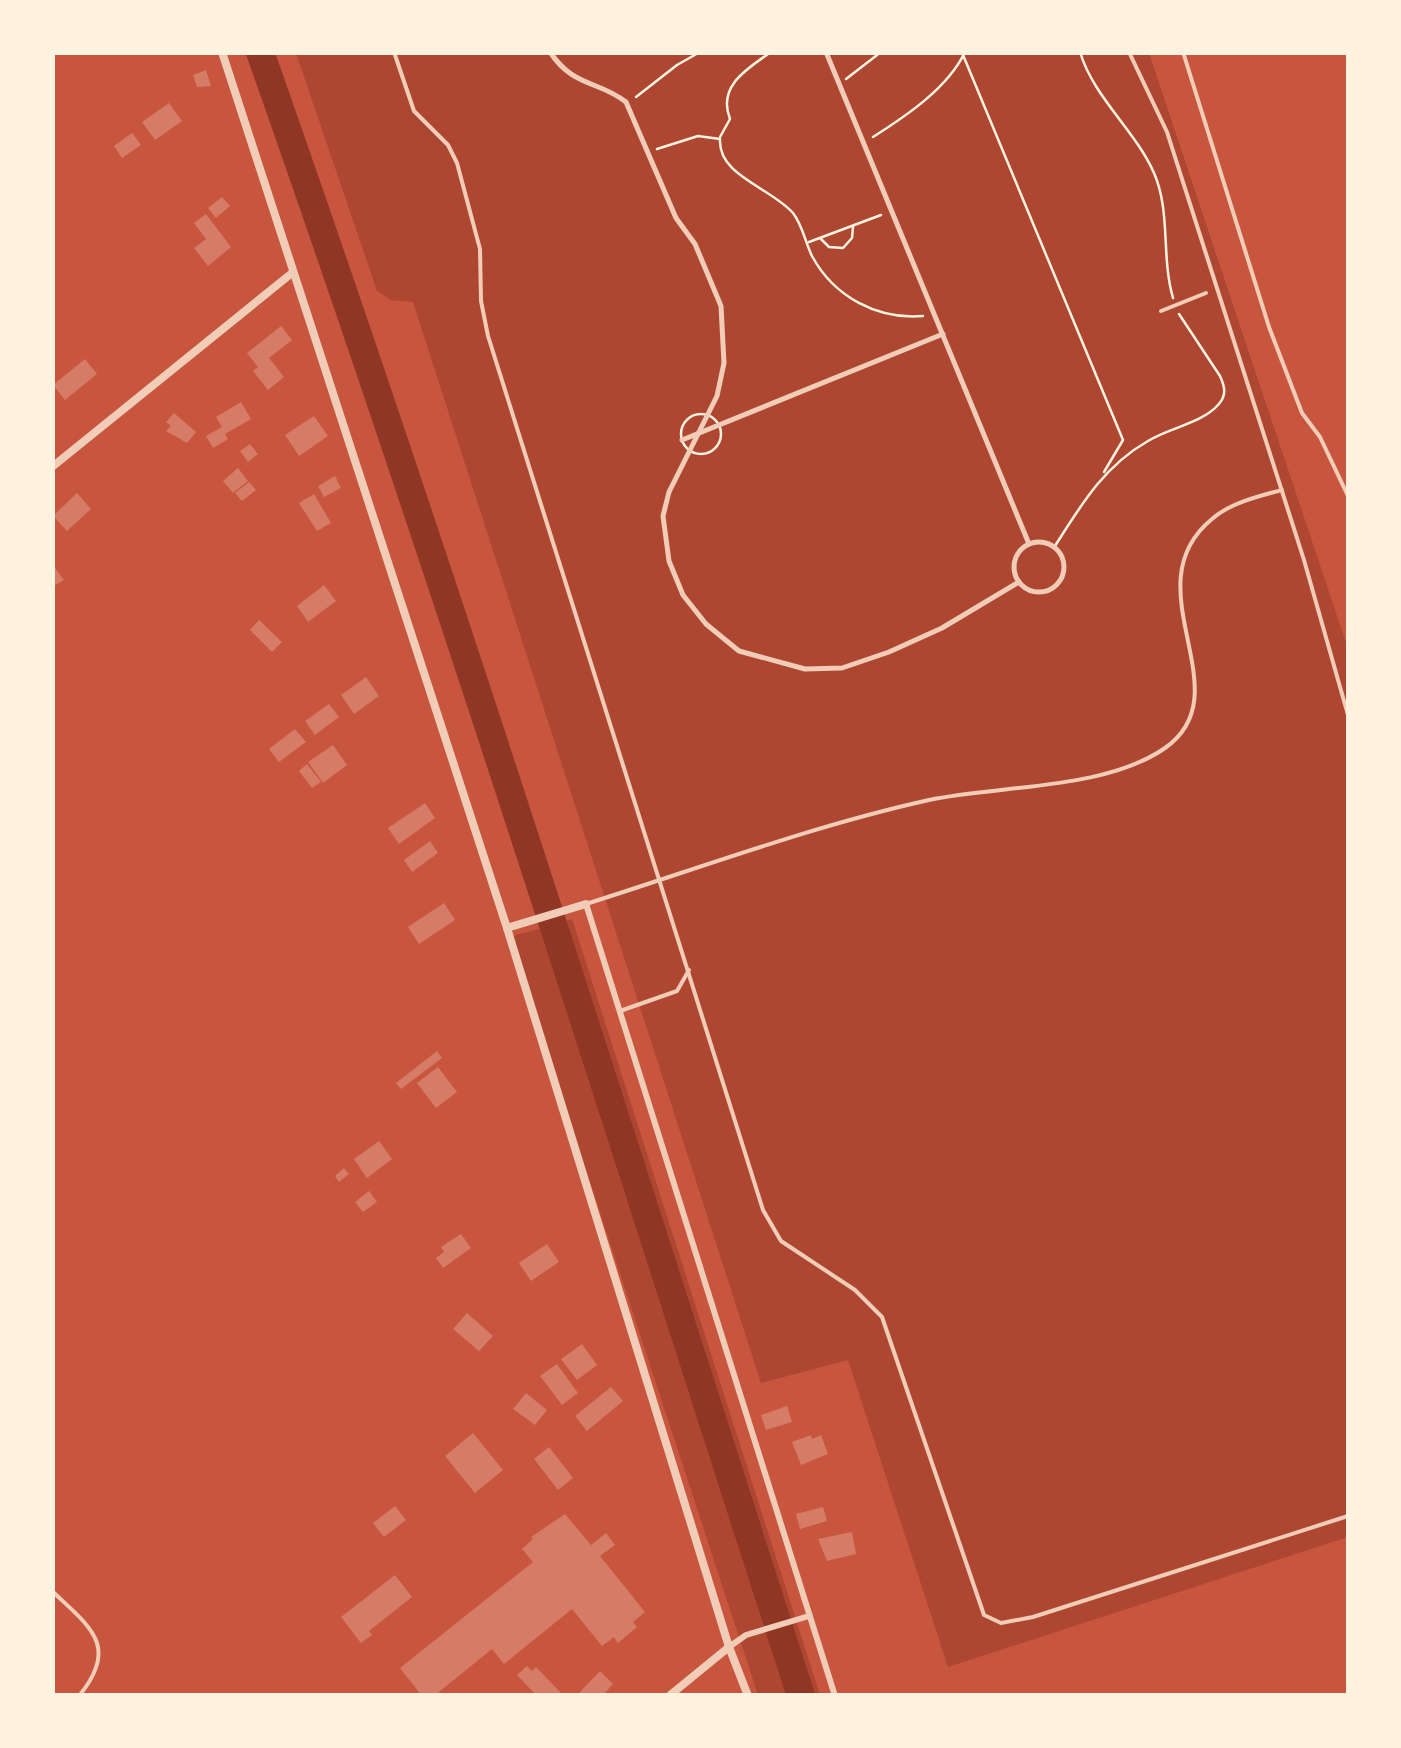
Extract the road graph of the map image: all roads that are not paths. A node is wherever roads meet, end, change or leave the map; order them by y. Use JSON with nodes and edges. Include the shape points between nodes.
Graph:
{"nodes":[{"id":1,"x":222,"y":52,"type":"edge"},
{"id":2,"x":394,"y":52,"type":"edge"},
{"id":3,"x":550,"y":52,"type":"edge"},
{"id":4,"x":826,"y":52,"type":"edge"},
{"id":5,"x":1129,"y":52,"type":"edge"},
{"id":6,"x":1183,"y":52,"type":"edge"},
{"id":7,"x":292,"y":272,"type":"junction"},
{"id":8,"x":1206,"y":293,"type":"dead end"},
{"id":9,"x":1161,"y":312,"type":"dead end"},
{"id":10,"x":942,"y":334,"type":"junction"},
{"id":11,"x":699,"y":434,"type":"junction"},
{"id":12,"x":682,"y":440,"type":"dead end"},
{"id":13,"x":52,"y":467,"type":"edge"},
{"id":14,"x":1282,"y":490,"type":"junction"},
{"id":15,"x":1348,"y":496,"type":"edge"},
{"id":16,"x":1029,"y":544,"type":"junction"},
{"id":17,"x":1019,"y":582,"type":"junction"},
{"id":18,"x":1348,"y":715,"type":"edge"},
{"id":19,"x":660,"y":880,"type":"junction"},
{"id":20,"x":586,"y":904,"type":"junction"},
{"id":21,"x":507,"y":928,"type":"junction"},
{"id":22,"x":689,"y":970,"type":"junction"},
{"id":23,"x":620,"y":1012,"type":"junction"},
{"id":24,"x":1348,"y":1516,"type":"edge"},
{"id":25,"x":52,"y":1591,"type":"edge"},
{"id":26,"x":808,"y":1616,"type":"junction"},
{"id":27,"x":730,"y":1648,"type":"junction"},
{"id":28,"x":79,"y":1696,"type":"edge"},
{"id":29,"x":669,"y":1696,"type":"edge"},
{"id":30,"x":748,"y":1696,"type":"edge"},
{"id":31,"x":835,"y":1696,"type":"edge"}],
"edges":[{"from":1,"to":7,"type":"street"},
{"from":2,"to":19,"type":"lane","via":[[414,112],[457,163],[480,248],[488,336]]},
{"from":3,"to":11,"type":"street","via":[[573,78],[627,104],[676,218],[707,267],[721,306],[724,364],[718,396]]},
{"from":4,"to":10,"type":"street"},
{"from":5,"to":14,"type":"lane","via":[[1167,132]]},
{"from":6,"to":15,"type":"lane","via":[[1269,327],[1302,412]]},
{"from":7,"to":13,"type":"street"},
{"from":7,"to":21,"type":"street"},
{"from":8,"to":9,"type":"lane"},
{"from":10,"to":11,"type":"street"},
{"from":10,"to":16,"type":"street"},
{"from":11,"to":12,"type":"street"},
{"from":11,"to":17,"type":"street","via":[[663,516],[669,561],[682,595],[739,651],[806,670],[842,668],[942,628]]},
{"from":14,"to":18,"type":"lane"},
{"from":14,"to":19,"type":"lane","via":[[1213,517],[1183,554],[1180,594],[1194,701],[1170,744],[1147,760],[1113,772],[931,800]]},
{"from":16,"to":17,"type":"street","via":[[1014,561]]},
{"from":16,"to":17,"type":"street","via":[[1055,546],[1065,564],[1062,580],[1036,592]]},
{"from":19,"to":20,"type":"lane"},
{"from":19,"to":22,"type":"lane"},
{"from":20,"to":21,"type":"street"},
{"from":20,"to":23,"type":"street"},
{"from":21,"to":27,"type":"street"},
{"from":22,"to":23,"type":"lane","via":[[677,991]]},
{"from":22,"to":24,"type":"lane","via":[[763,1210],[781,1241],[855,1290],[882,1317],[984,1615],[1001,1623],[1033,1617]]},
{"from":23,"to":26,"type":"street"},
{"from":25,"to":28,"type":"lane","via":[[95,1633],[101,1653]]},
{"from":26,"to":27,"type":"street","via":[[746,1636]]},
{"from":26,"to":31,"type":"street"},
{"from":27,"to":29,"type":"street"},
{"from":27,"to":30,"type":"street"}]}
